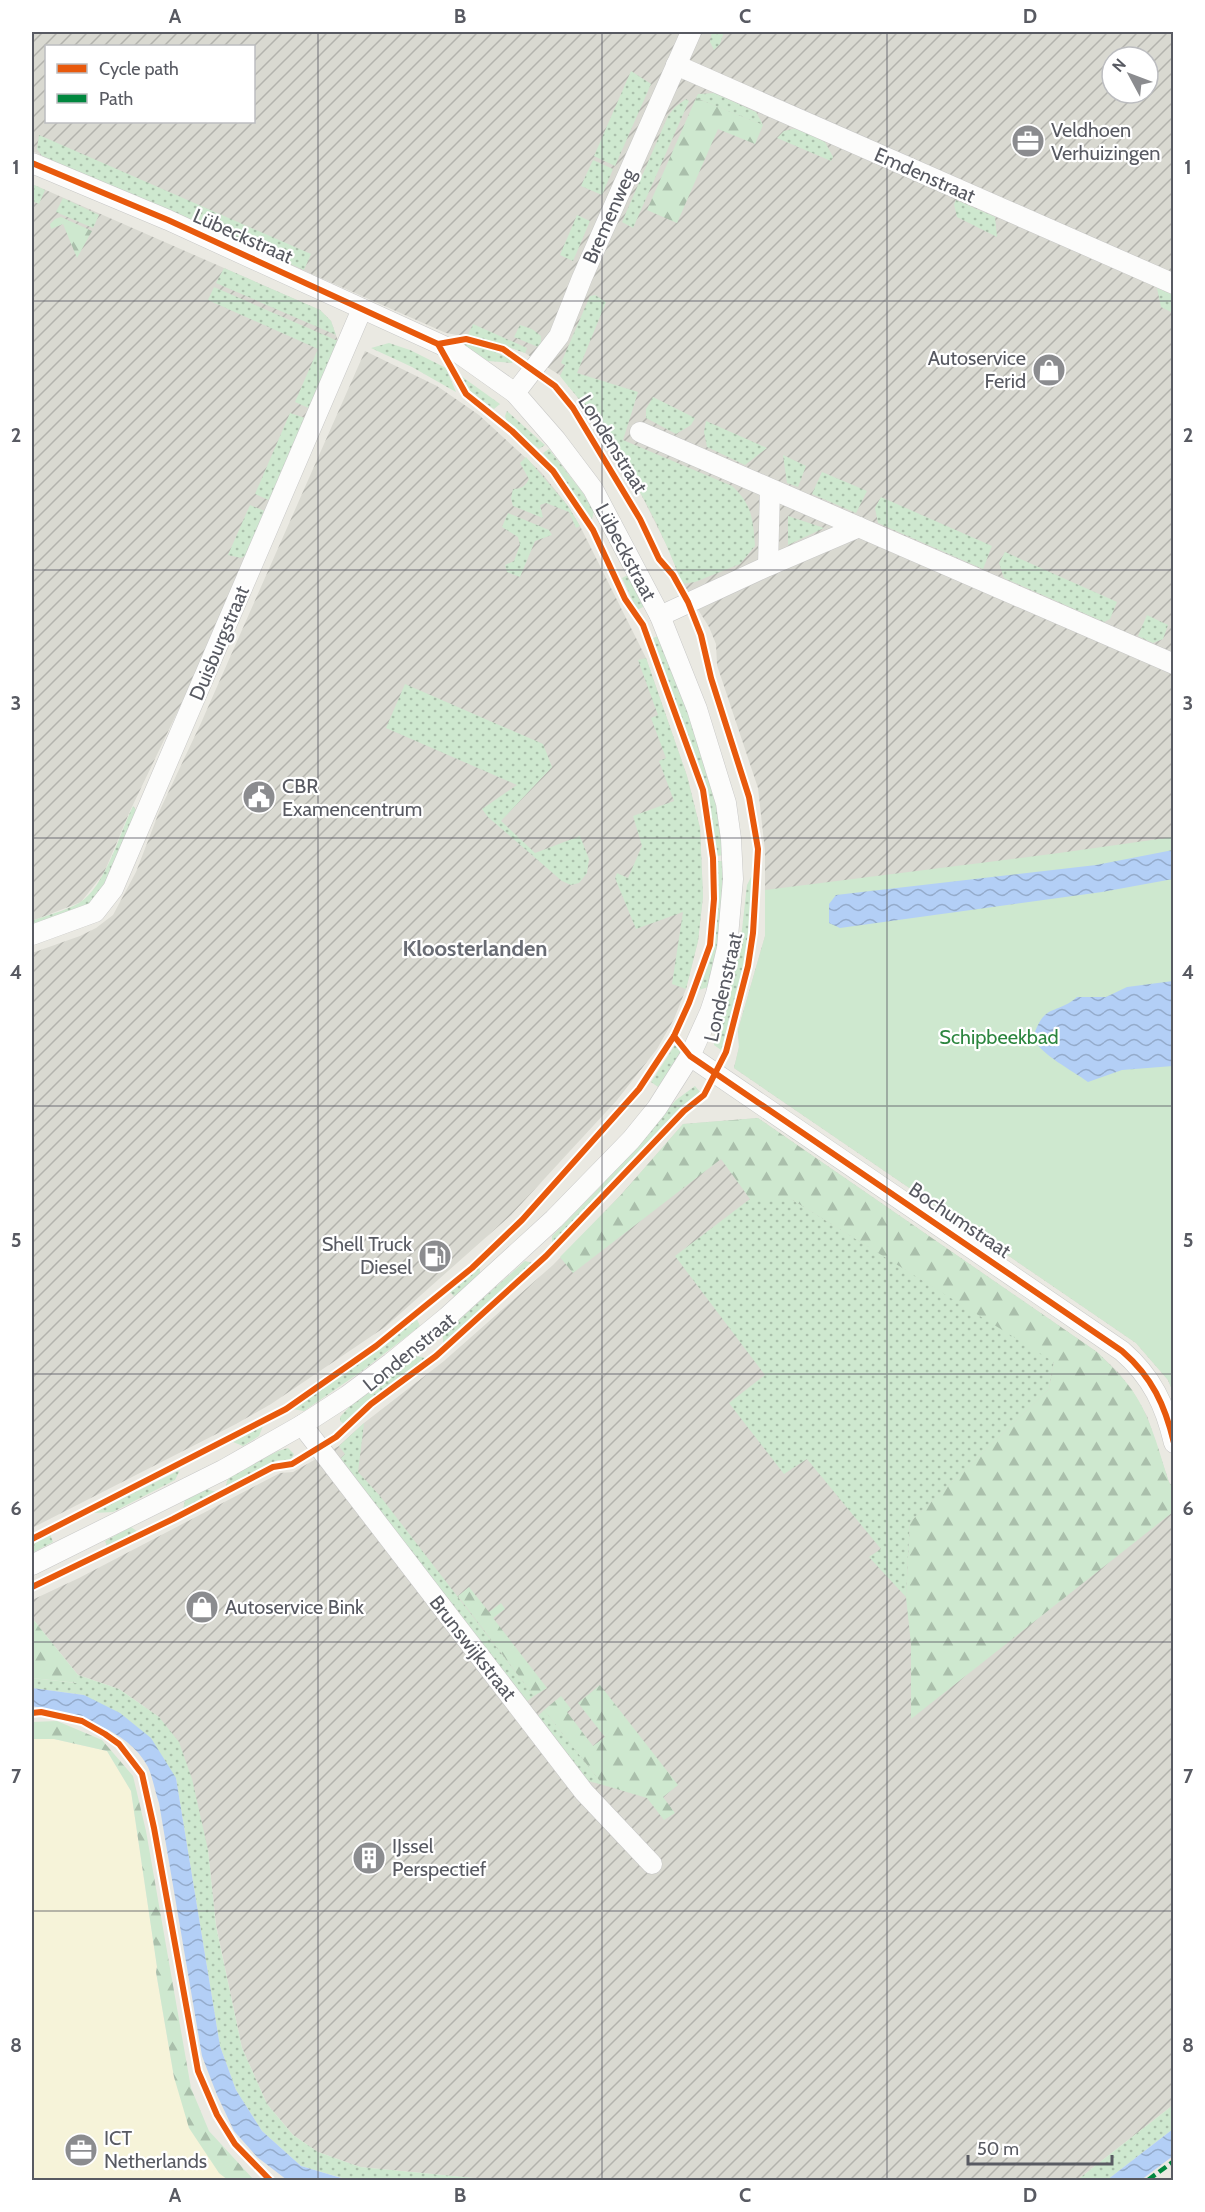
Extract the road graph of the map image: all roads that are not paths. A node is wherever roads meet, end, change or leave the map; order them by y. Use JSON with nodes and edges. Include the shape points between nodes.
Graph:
{"nodes":[{"id":1,"x":691,"y":32,"type":"edge"},
{"id":2,"x":676,"y":65,"type":"junction"},
{"id":3,"x":32,"y":163,"type":"edge"},
{"id":4,"x":1173,"y":284,"type":"edge"},
{"id":5,"x":362,"y":309,"type":"junction"},
{"id":6,"x":515,"y":393,"type":"junction"},
{"id":7,"x":640,"y":432,"type":"dead end"},
{"id":8,"x":770,"y":489,"type":"junction"},
{"id":9,"x":860,"y":527,"type":"junction"},
{"id":10,"x":768,"y":566,"type":"junction"},
{"id":11,"x":660,"y":616,"type":"junction"},
{"id":12,"x":1173,"y":664,"type":"edge"},
{"id":13,"x":32,"y":935,"type":"edge"},
{"id":14,"x":690,"y":1056,"type":"junction"},
{"id":15,"x":302,"y":1425,"type":"junction"},
{"id":16,"x":1173,"y":1443,"type":"edge"},
{"id":17,"x":32,"y":1565,"type":"edge"},
{"id":18,"x":652,"y":1864,"type":"dead end"}],
"edges":[{"from":1,"to":2,"type":"street","name":"Bremenweg"},
{"from":2,"to":4,"type":"street","name":"Emdenstraat"},
{"from":2,"to":6,"type":"street","name":"Bremenweg","via":[[559,336]]},
{"from":3,"to":5,"type":"street","name":"Lübeckstraat"},
{"from":5,"to":6,"type":"street","name":"Lübeckstraat","via":[[457,352]]},
{"from":5,"to":13,"type":"street","name":"Duisburgstraat","via":[[113,889],[95,912]]},
{"from":6,"to":11,"type":"street","name":"Lübeckstraat","via":[[593,489]]},
{"from":7,"to":8,"type":"street"},
{"from":8,"to":9,"type":"street"},
{"from":8,"to":10,"type":"street"},
{"from":9,"to":10,"type":"street","name":"Lübeckstraat"},
{"from":9,"to":12,"type":"street"},
{"from":10,"to":11,"type":"street","name":"Lübeckstraat"},
{"from":11,"to":14,"type":"street","name":"Londenstraat","via":[[697,709],[726,803],[731,839],[733,879],[727,948],[711,1012]]},
{"from":14,"to":15,"type":"street","name":"Londenstraat","via":[[631,1140],[554,1219],[447,1317],[346,1396]]},
{"from":14,"to":16,"type":"street","name":"Bochumstraat","via":[[1122,1351],[1153,1384],[1168,1418]]},
{"from":15,"to":17,"type":"street","name":"Londenstraat","via":[[223,1470]]},
{"from":15,"to":18,"type":"street","name":"Brunswijkstraat","via":[[584,1792]]}]}
